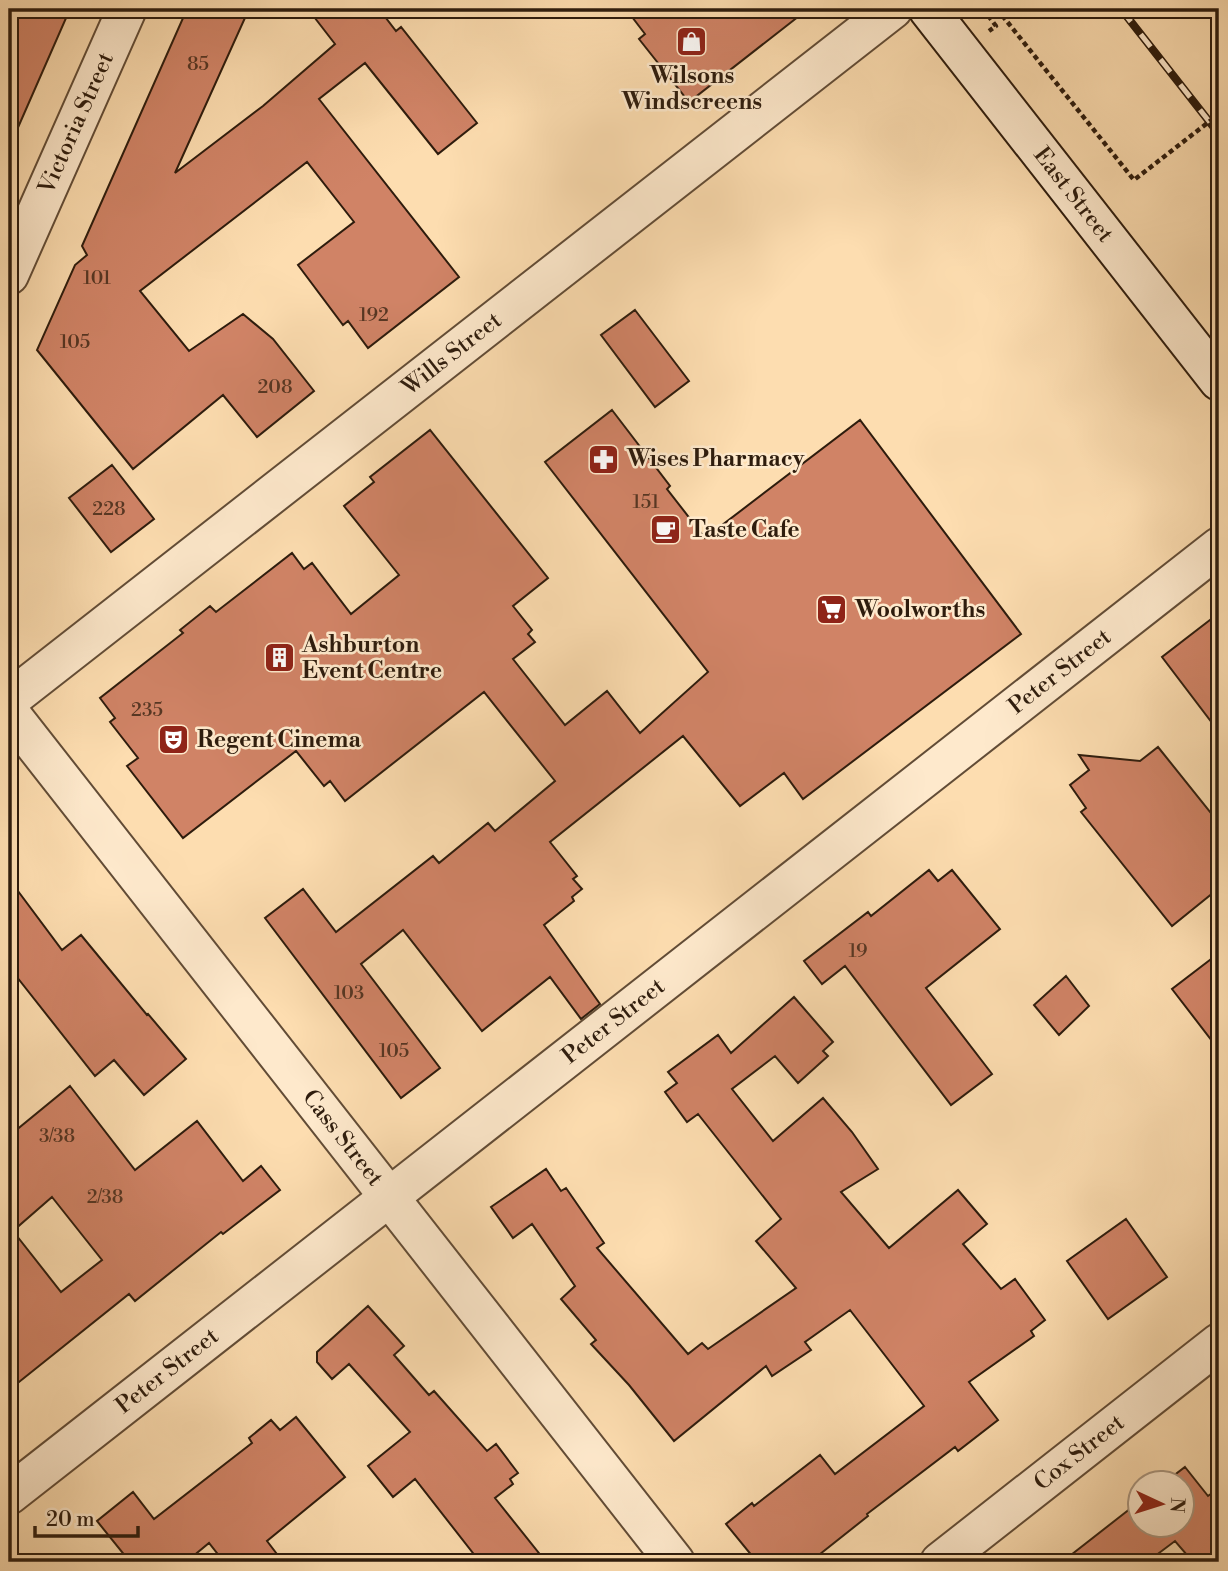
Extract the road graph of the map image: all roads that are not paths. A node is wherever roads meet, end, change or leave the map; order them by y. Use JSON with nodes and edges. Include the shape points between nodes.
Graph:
{"nodes":[{"id":1,"x":127,"y":9,"type":"edge"},
{"id":2,"x":893,"y":9,"type":"edge"},
{"id":3,"x":928,"y":9,"type":"edge"},
{"id":4,"x":9,"y":275,"type":"edge"},
{"id":5,"x":1219,"y":381,"type":"edge"},
{"id":6,"x":1219,"y":547,"type":"edge"},
{"id":7,"x":9,"y":699,"type":"edge"},
{"id":8,"x":9,"y":712,"type":"edge"},
{"id":9,"x":388,"y":1197,"type":"junction"},
{"id":10,"x":1219,"y":1343,"type":"edge"},
{"id":11,"x":9,"y":1495,"type":"edge"},
{"id":12,"x":675,"y":1562,"type":"edge"},
{"id":13,"x":940,"y":1562,"type":"edge"}],
"edges":[{"from":1,"to":4,"type":"street","name":"Victoria Street"},
{"from":2,"to":7,"type":"street","name":"Wills Street"},
{"from":3,"to":5,"type":"street","name":"East Street"},
{"from":6,"to":9,"type":"street","name":"Peter Street"},
{"from":8,"to":9,"type":"street","name":"Cass Street"},
{"from":9,"to":11,"type":"street","name":"Peter Street"},
{"from":9,"to":12,"type":"street","name":"Cass Street"},
{"from":10,"to":13,"type":"street","name":"Cox Street"}]}
